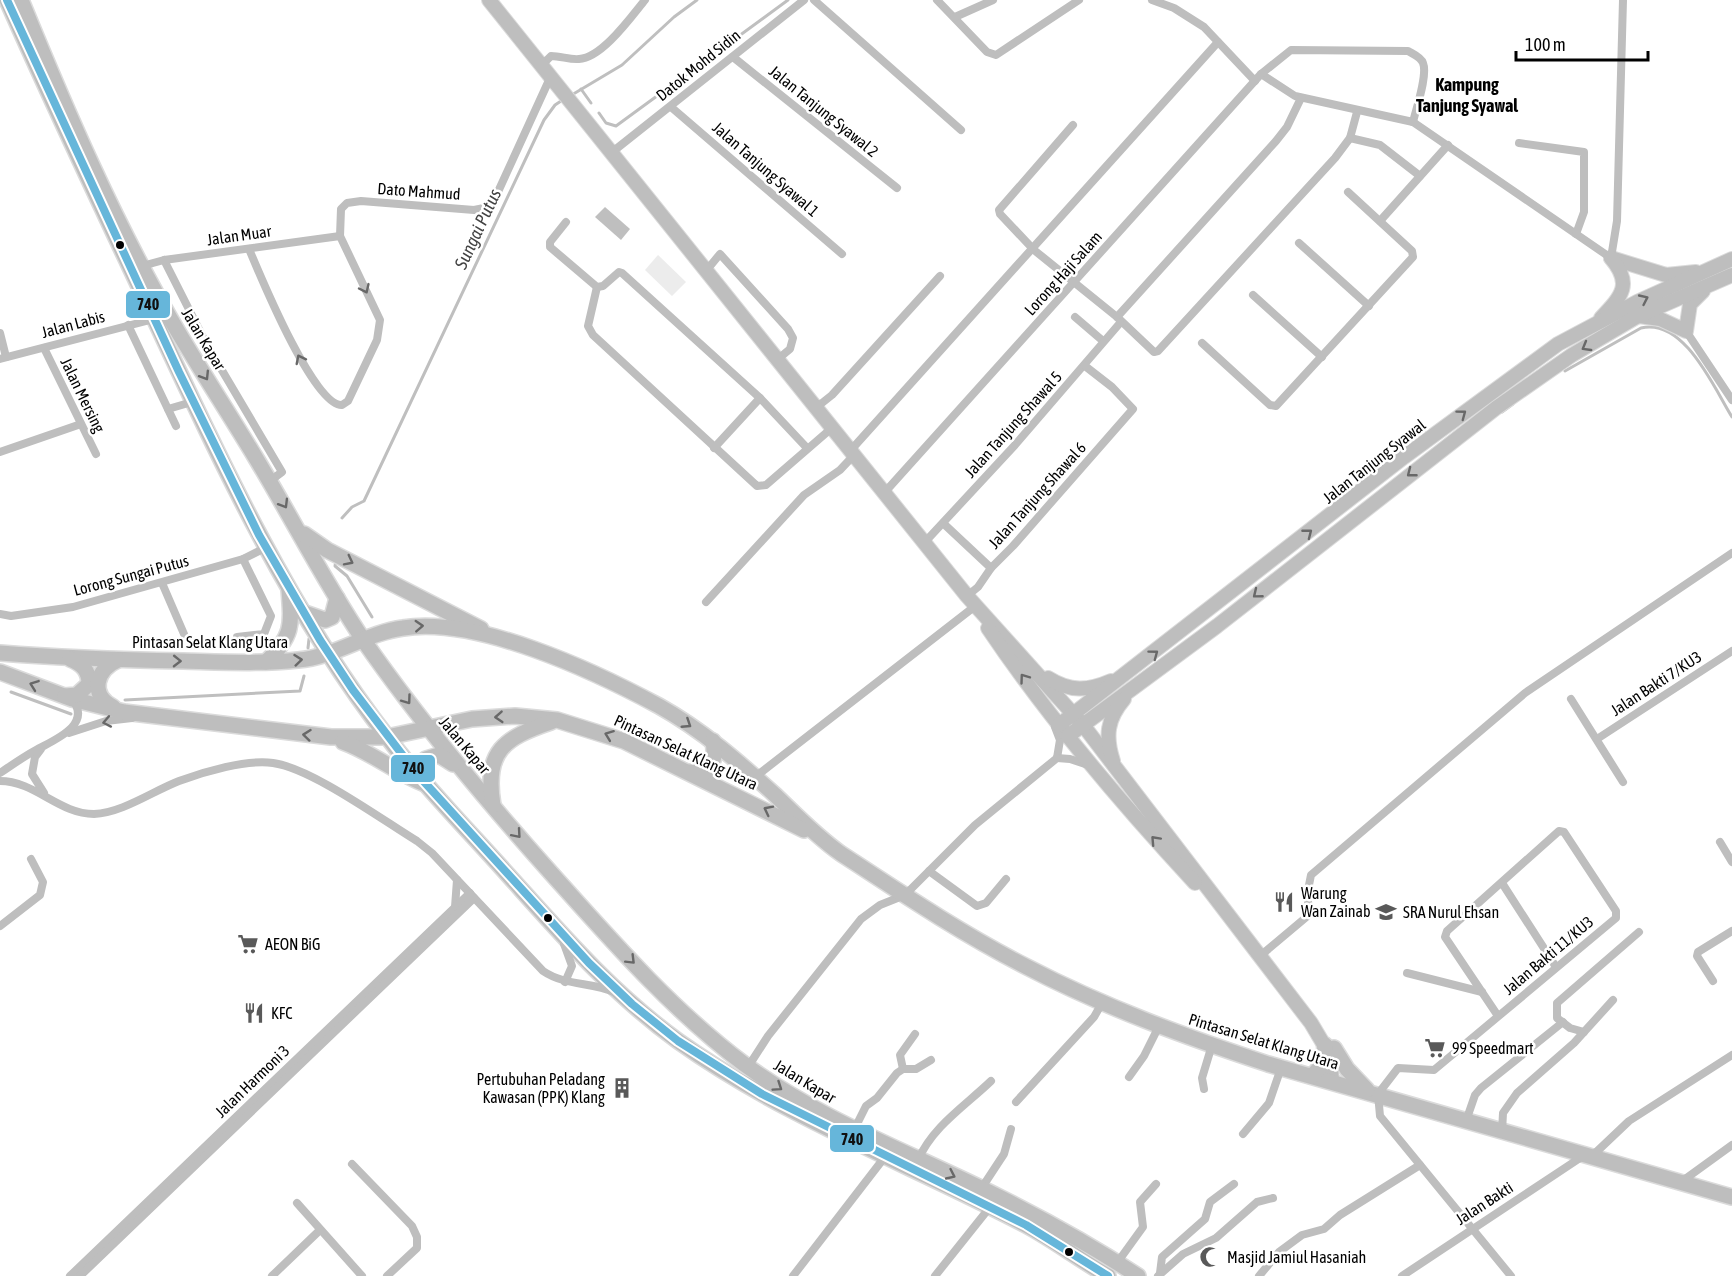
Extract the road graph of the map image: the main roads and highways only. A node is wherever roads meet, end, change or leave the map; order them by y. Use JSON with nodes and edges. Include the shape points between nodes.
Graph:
{"nodes":[{"id":1,"x":8,"y":0,"type":"edge"},
{"id":2,"x":21,"y":0,"type":"edge"},
{"id":3,"x":495,"y":3,"type":"edge"},
{"id":4,"x":1732,"y":259,"type":"edge"},
{"id":5,"x":1706,"y":271,"type":"junction"},
{"id":6,"x":1732,"y":275,"type":"edge"},
{"id":7,"x":1706,"y":287,"type":"junction"},
{"id":8,"x":1638,"y":316,"type":"junction"},
{"id":9,"x":1594,"y":326,"type":"junction"},
{"id":10,"x":299,"y":530,"type":"junction"},
{"id":11,"x":289,"y":585,"type":"junction"},
{"id":12,"x":337,"y":598,"type":"junction"},
{"id":13,"x":971,"y":602,"type":"junction"},
{"id":14,"x":305,"y":613,"type":"junction"},
{"id":15,"x":363,"y":638,"type":"junction"},
{"id":16,"x":498,"y":638,"type":"junction"},
{"id":17,"x":0,"y":652,"type":"edge"},
{"id":18,"x":328,"y":652,"type":"junction"},
{"id":19,"x":65,"y":657,"type":"junction"},
{"id":20,"x":118,"y":660,"type":"junction"},
{"id":21,"x":1028,"y":661,"type":"junction"},
{"id":22,"x":266,"y":662,"type":"junction"},
{"id":23,"x":0,"y":672,"type":"edge"},
{"id":24,"x":1125,"y":675,"type":"junction"},
{"id":25,"x":1137,"y":684,"type":"junction"},
{"id":26,"x":68,"y":697,"type":"junction"},
{"id":27,"x":124,"y":712,"type":"junction"},
{"id":28,"x":557,"y":720,"type":"junction"},
{"id":29,"x":1078,"y":720,"type":"junction"},
{"id":30,"x":427,"y":728,"type":"junction"},
{"id":31,"x":1064,"y":731,"type":"junction"},
{"id":32,"x":332,"y":737,"type":"junction"},
{"id":33,"x":387,"y":737,"type":"junction"},
{"id":34,"x":713,"y":741,"type":"junction"},
{"id":35,"x":1115,"y":770,"type":"junction"},
{"id":36,"x":689,"y":772,"type":"junction"},
{"id":37,"x":465,"y":774,"type":"junction"},
{"id":38,"x":428,"y":786,"type":"junction"},
{"id":39,"x":493,"y":807,"type":"junction"},
{"id":40,"x":820,"y":838,"type":"junction"},
{"id":41,"x":1256,"y":950,"type":"junction"},
{"id":42,"x":1329,"y":1046,"type":"junction"},
{"id":43,"x":1312,"y":1076,"type":"junction"},
{"id":44,"x":1335,"y":1082,"type":"junction"},
{"id":45,"x":1373,"y":1093,"type":"junction"},
{"id":46,"x":1732,"y":1197,"type":"edge"},
{"id":47,"x":1087,"y":1271,"type":"edge"},
{"id":48,"x":1108,"y":1276,"type":"edge"},
{"id":49,"x":1138,"y":1276,"type":"edge"}],
"edges":[{"from":1,"to":11,"type":"highway","name":"Jalan Kapar","via":[[66,135],[217,456]]},
{"from":2,"to":10,"type":"highway","name":"Jalan Kapar","one_way":true,"via":[[142,266]]},
{"from":3,"to":13,"type":"main road","via":[[550,78]]},
{"from":4,"to":5,"type":"main road","name":"Jalan Tanjung Syawal"},
{"from":9,"to":5,"type":"main road","name":"Jalan Tanjung Syawal","one_way":true},
{"from":5,"to":9,"type":"main road","via":[[1666,275],[1611,258],[1624,278],[1623,291]]},
{"from":6,"to":7,"type":"main road","name":"Jalan Tanjung Syawal"},
{"from":7,"to":8,"type":"main road","name":"Jalan Tanjung Syawal"},
{"from":7,"to":8,"type":"main road","via":[[1690,304],[1686,331]]},
{"from":8,"to":25,"type":"main road","name":"Jalan Tanjung Syawal","one_way":true,"via":[[1572,355],[1496,408]]},
{"from":24,"to":9,"type":"main road","name":"Jalan Tanjung Syawal","one_way":true,"via":[[1500,384],[1558,344]]},
{"from":10,"to":12,"type":"highway","name":"Jalan Kapar"},
{"from":10,"to":16,"type":"highway","one_way":true,"via":[[327,550]]},
{"from":11,"to":14,"type":"highway","name":"Jalan Kapar"},
{"from":11,"to":22,"type":"highway","via":[[291,629],[282,647]]},
{"from":12,"to":14,"type":"highway","via":[[332,617],[325,620]]},
{"from":12,"to":15,"type":"highway","name":"Jalan Kapar"},
{"from":13,"to":21,"type":"main road"},
{"from":31,"to":13,"type":"main road","one_way":true},
{"from":14,"to":18,"type":"highway","name":"Jalan Kapar"},
{"from":15,"to":16,"type":"highway","name":"Pintasan Selat Klang Utara","one_way":true,"via":[[405,627],[432,626]]},
{"from":15,"to":18,"type":"highway","name":"Pintasan Selat Klang Utara"},
{"from":15,"to":30,"type":"highway","name":"Jalan Kapar","one_way":true},
{"from":16,"to":34,"type":"highway","name":"Pintasan Selat Klang Utara","one_way":true,"via":[[624,688]]},
{"from":17,"to":19,"type":"highway","name":"Pintasan Selat Klang Utara"},
{"from":22,"to":18,"type":"highway","name":"Pintasan Selat Klang Utara","one_way":true,"via":[[301,660]]},
{"from":18,"to":33,"type":"highway","name":"Jalan Kapar"},
{"from":19,"to":20,"type":"highway","name":"Pintasan Selat Klang Utara"},
{"from":19,"to":26,"type":"highway","via":[[79,663],[89,676],[84,690]]},
{"from":20,"to":22,"type":"highway","name":"Pintasan Selat Klang Utara","one_way":true},
{"from":20,"to":27,"type":"highway","via":[[101,672],[97,691],[106,704]]},
{"from":21,"to":24,"type":"main road","via":[[1063,688],[1081,690]]},
{"from":21,"to":29,"type":"main road"},
{"from":26,"to":23,"type":"highway","name":"Pintasan Selat Klang Utara","one_way":true},
{"from":24,"to":29,"type":"main road","name":"Jalan Tanjung Syawal"},
{"from":25,"to":29,"type":"main road","name":"Jalan Tanjung Syawal"},
{"from":25,"to":35,"type":"main road","via":[[1109,721],[1107,738]]},
{"from":26,"to":27,"type":"highway","name":"Pintasan Selat Klang Utara"},
{"from":32,"to":27,"type":"highway","name":"Pintasan Selat Klang Utara","one_way":true},
{"from":28,"to":30,"type":"highway","name":"Pintasan Selat Klang Utara","one_way":true,"via":[[515,716]]},
{"from":36,"to":28,"type":"highway","name":"Pintasan Selat Klang Utara","one_way":true,"via":[[624,741]]},
{"from":28,"to":39,"type":"highway","via":[[515,736],[496,756],[489,779]]},
{"from":29,"to":31,"type":"main road","name":"Jalan Tanjung Syawal"},
{"from":29,"to":35,"type":"main road"},
{"from":30,"to":33,"type":"highway","name":"Pintasan Selat Klang Utara"},
{"from":30,"to":37,"type":"highway","name":"Jalan Kapar"},
{"from":41,"to":31,"type":"main road","one_way":true,"via":[[1126,809]]},
{"from":32,"to":33,"type":"highway","name":"Pintasan Selat Klang Utara"},
{"from":32,"to":38,"type":"highway","via":[[367,751]]},
{"from":33,"to":38,"type":"highway","name":"Jalan Kapar"},
{"from":34,"to":36,"type":"highway","via":[[715,754],[706,772]]},
{"from":34,"to":40,"type":"highway","name":"Pintasan Selat Klang Utara"},
{"from":35,"to":41,"type":"main road"},
{"from":40,"to":36,"type":"highway","name":"Pintasan Selat Klang Utara","one_way":true},
{"from":37,"to":38,"type":"highway","via":[[447,759],[432,756],[423,768]]},
{"from":37,"to":39,"type":"highway","name":"Jalan Kapar"},
{"from":38,"to":47,"type":"highway","name":"Jalan Kapar","via":[[619,994],[720,1070],[884,1158],[1031,1228]]},
{"from":39,"to":49,"type":"highway","name":"Jalan Kapar","one_way":true,"via":[[604,933],[699,1026],[748,1067],[854,1130],[981,1189]]},
{"from":40,"to":43,"type":"highway","name":"Pintasan Selat Klang Utara","via":[[905,895],[1021,964],[1159,1026]]},
{"from":41,"to":42,"type":"main road"},
{"from":42,"to":43,"type":"highway","via":[[1323,1064]]},
{"from":42,"to":44,"type":"main road"},
{"from":42,"to":45,"type":"highway"},
{"from":43,"to":44,"type":"highway","name":"Pintasan Selat Klang Utara"},
{"from":44,"to":45,"type":"highway","name":"Pintasan Selat Klang Utara"},
{"from":45,"to":46,"type":"highway","name":"Pintasan Selat Klang Utara"},
{"from":47,"to":48,"type":"highway","name":"Jalan Kapar"}]}
